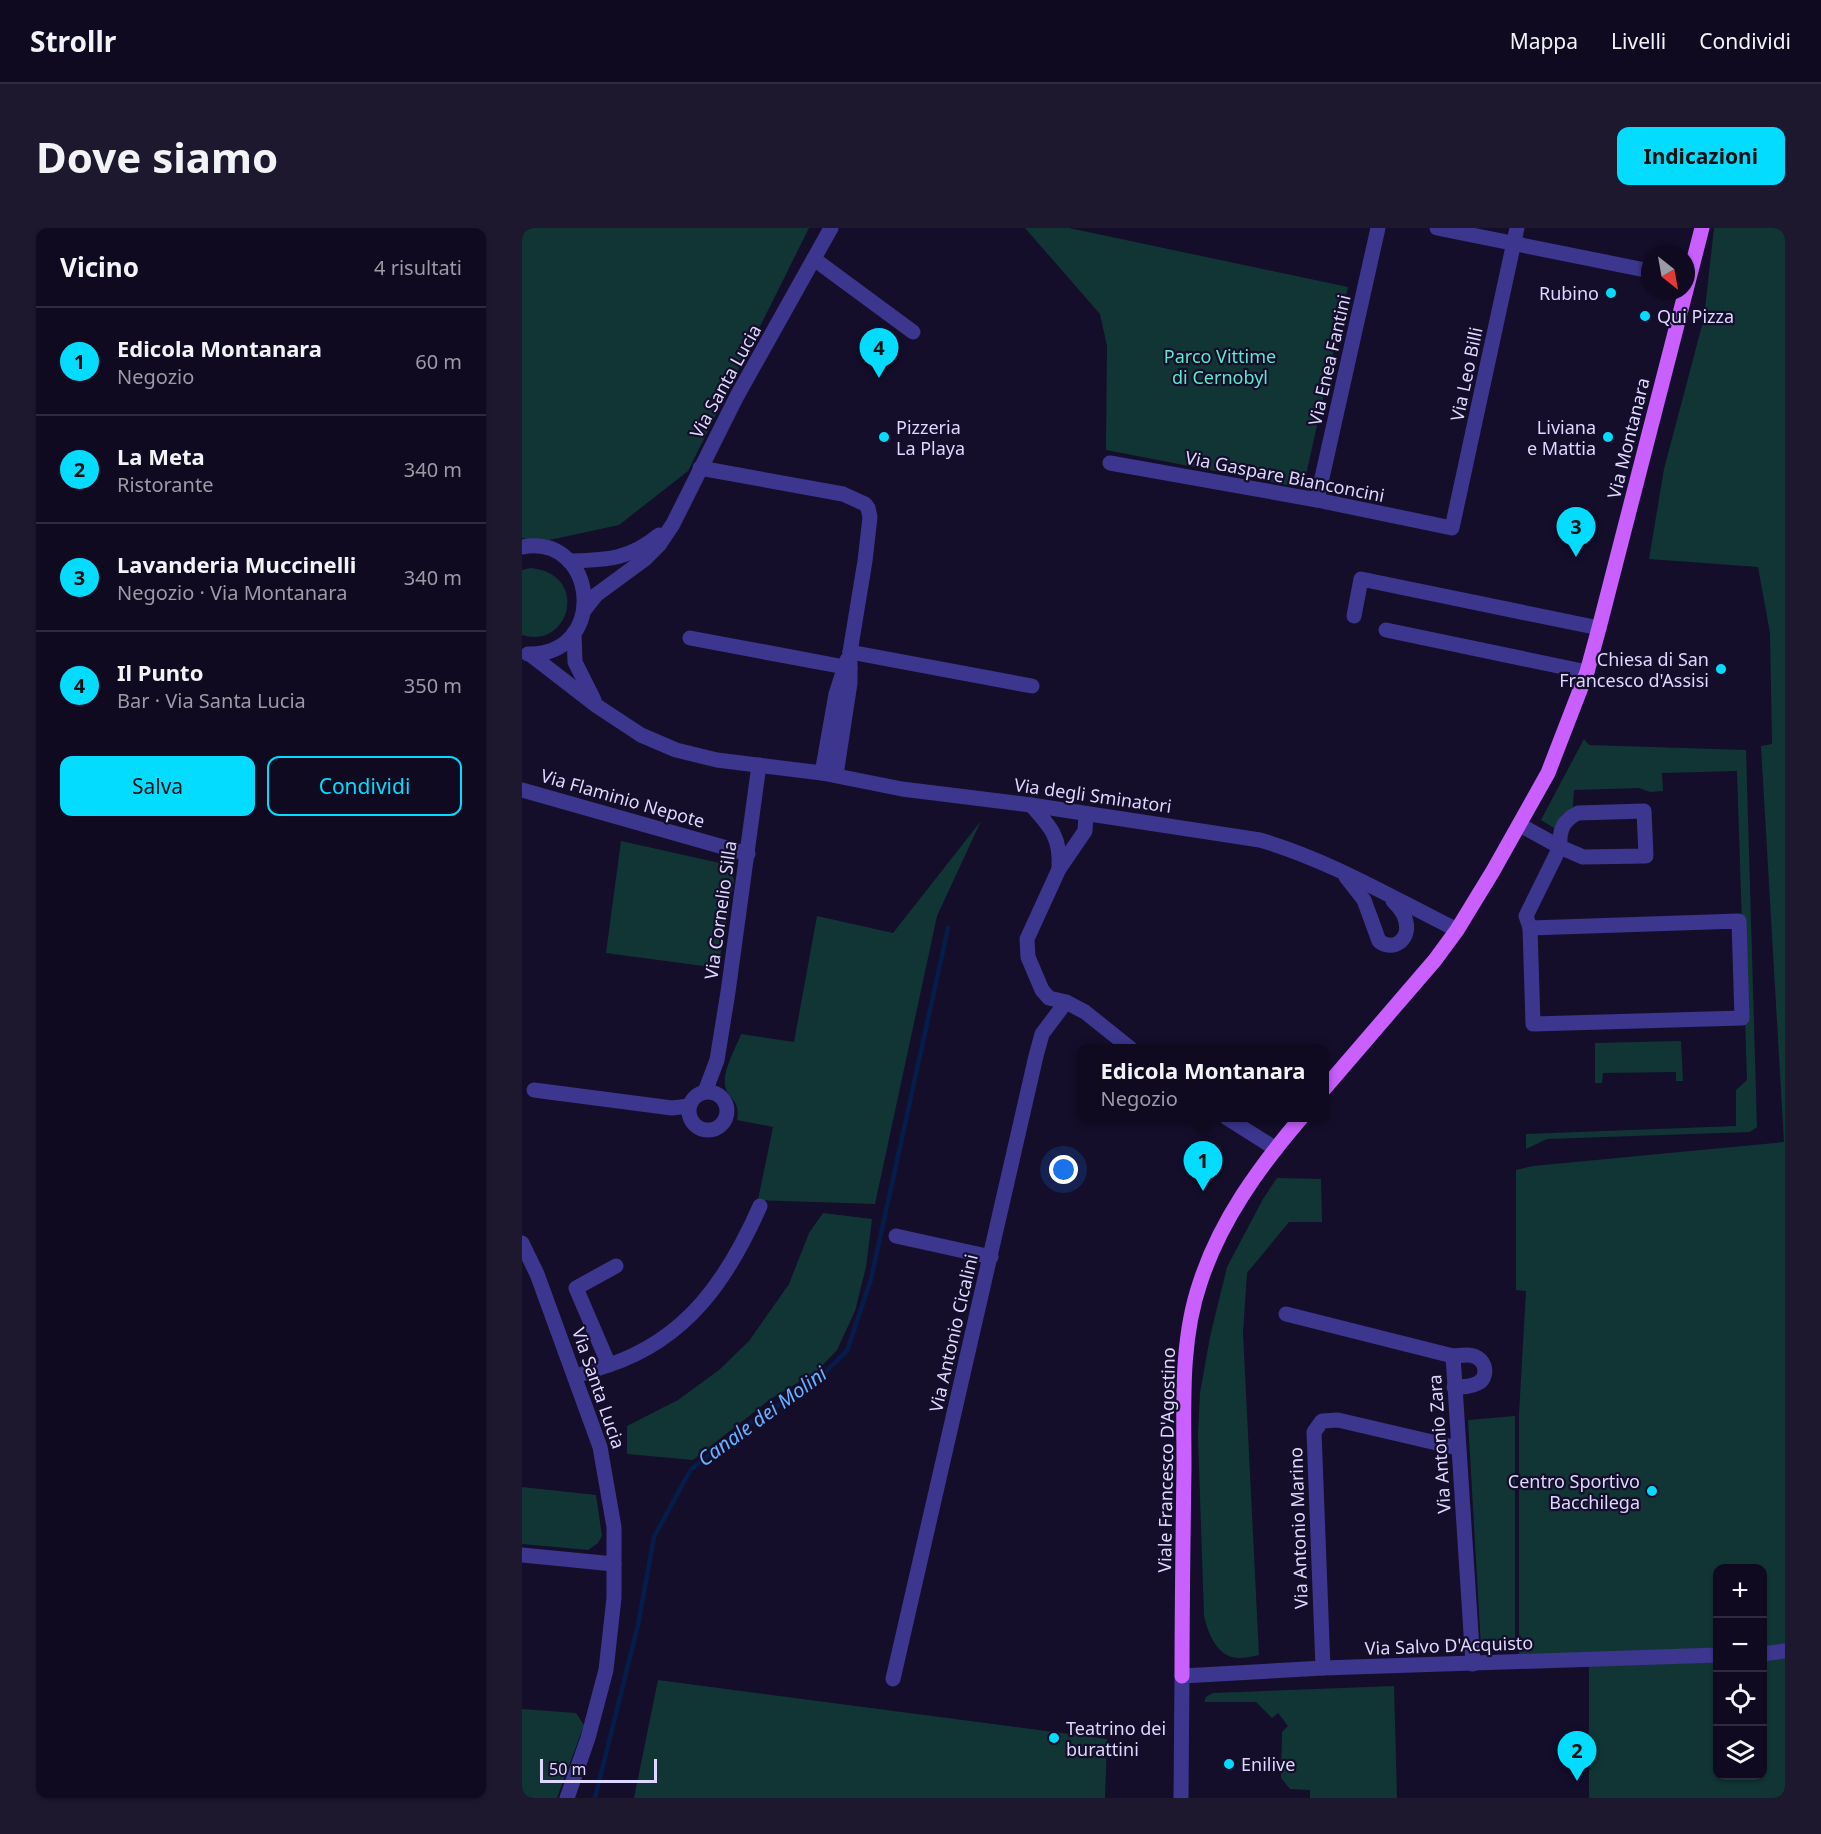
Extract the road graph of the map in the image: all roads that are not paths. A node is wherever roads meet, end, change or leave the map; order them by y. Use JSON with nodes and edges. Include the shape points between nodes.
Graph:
{"nodes":[{"id":1,"x":831,"y":228,"type":"edge"},
{"id":2,"x":1378,"y":228,"type":"edge"},
{"id":3,"x":1437,"y":228,"type":"edge"},
{"id":4,"x":1517,"y":228,"type":"edge"},
{"id":5,"x":1702,"y":228,"type":"edge"},
{"id":6,"x":1514,"y":244,"type":"junction"},
{"id":7,"x":1695,"y":254,"type":"edge"},
{"id":8,"x":814,"y":259,"type":"junction"},
{"id":9,"x":1641,"y":269,"type":"edge"},
{"id":10,"x":1683,"y":300,"type":"edge"},
{"id":11,"x":913,"y":332,"type":"dead end"},
{"id":12,"x":1110,"y":463,"type":"dead end"},
{"id":13,"x":700,"y":468,"type":"junction"},
{"id":14,"x":1317,"y":500,"type":"junction"},
{"id":15,"x":673,"y":524,"type":"junction"},
{"id":16,"x":1452,"y":528,"type":"joint"},
{"id":17,"x":523,"y":546,"type":"edge"},
{"id":18,"x":570,"y":561,"type":"junction"},
{"id":19,"x":585,"y":609,"type":"junction"},
{"id":20,"x":1354,"y":616,"type":"dead end"},
{"id":21,"x":1599,"y":628,"type":"junction"},
{"id":22,"x":1386,"y":630,"type":"dead end"},
{"id":23,"x":574,"y":633,"type":"junction"},
{"id":24,"x":690,"y":638,"type":"dead end"},
{"id":25,"x":527,"y":654,"type":"edge"},
{"id":26,"x":848,"y":662,"type":"junction"},
{"id":27,"x":1587,"y":672,"type":"junction"},
{"id":28,"x":1032,"y":686,"type":"dead end"},
{"id":29,"x":597,"y":706,"type":"junction"},
{"id":30,"x":759,"y":765,"type":"junction"},
{"id":31,"x":829,"y":774,"type":"junction"},
{"id":32,"x":522,"y":790,"type":"edge"},
{"id":33,"x":1031,"y":805,"type":"junction"},
{"id":34,"x":1086,"y":814,"type":"junction"},
{"id":35,"x":1520,"y":825,"type":"junction"},
{"id":36,"x":1560,"y":847,"type":"junction"},
{"id":37,"x":748,"y":854,"type":"junction"},
{"id":38,"x":1059,"y":869,"type":"junction"},
{"id":39,"x":1340,"y":870,"type":"junction"},
{"id":40,"x":1391,"y":897,"type":"junction"},
{"id":41,"x":1530,"y":928,"type":"junction"},
{"id":42,"x":1457,"y":930,"type":"junction"},
{"id":43,"x":1065,"y":1002,"type":"junction"},
{"id":44,"x":1125,"y":1044,"type":"edge"},
{"id":45,"x":1329,"y":1083,"type":"edge"},
{"id":46,"x":534,"y":1090,"type":"dead end"},
{"id":47,"x":711,"y":1093,"type":"junction"},
{"id":48,"x":689,"y":1111,"type":"junction"},
{"id":49,"x":1233,"y":1122,"type":"edge"},
{"id":50,"x":1298,"y":1122,"type":"edge"},
{"id":51,"x":1276,"y":1149,"type":"junction"},
{"id":52,"x":760,"y":1206,"type":"dead end"},
{"id":53,"x":896,"y":1236,"type":"dead end"},
{"id":54,"x":522,"y":1243,"type":"edge"},
{"id":55,"x":991,"y":1257,"type":"junction"},
{"id":56,"x":616,"y":1266,"type":"dead end"},
{"id":57,"x":1287,"y":1314,"type":"dead end"},
{"id":58,"x":1453,"y":1356,"type":"junction"},
{"id":59,"x":609,"y":1365,"type":"junction"},
{"id":60,"x":576,"y":1376,"type":"junction"},
{"id":61,"x":1454,"y":1387,"type":"junction"},
{"id":62,"x":1458,"y":1448,"type":"junction"},
{"id":63,"x":522,"y":1555,"type":"edge"},
{"id":64,"x":614,"y":1564,"type":"junction"},
{"id":65,"x":1785,"y":1651,"type":"edge"},
{"id":66,"x":1767,"y":1653,"type":"edge"},
{"id":67,"x":1713,"y":1655,"type":"edge"},
{"id":68,"x":1473,"y":1664,"type":"junction"},
{"id":69,"x":1323,"y":1668,"type":"junction"},
{"id":70,"x":1182,"y":1676,"type":"junction"},
{"id":71,"x":892,"y":1679,"type":"dead end"},
{"id":72,"x":567,"y":1798,"type":"edge"},
{"id":73,"x":1181,"y":1798,"type":"edge"}],
"edges":[{"from":1,"to":8,"type":"street","name":"Via Santa Lucia"},
{"from":2,"to":14,"type":"street","name":"Via Enea Fantini"},
{"from":3,"to":6,"type":"street"},
{"from":4,"to":6,"type":"street","name":"Via Leo Billi"},
{"from":5,"to":7,"type":"main road","name":"Via Montanara"},
{"from":6,"to":9,"type":"street"},
{"from":6,"to":16,"type":"street","name":"Via Leo Billi"},
{"from":8,"to":11,"type":"street"},
{"from":8,"to":13,"type":"street","name":"Via Santa Lucia"},
{"from":10,"to":21,"type":"main road","name":"Via Montanara"},
{"from":12,"to":14,"type":"street","name":"Via Gaspare Bianconcini"},
{"from":13,"to":15,"type":"street","name":"Via Santa Lucia"},
{"from":13,"to":26,"type":"street","via":[[843,494],[866,504],[870,517],[865,561]]},
{"from":14,"to":16,"type":"street","name":"Via Gaspare Bianconcini"},
{"from":15,"to":18,"type":"street","name":"Via Santa Lucia","via":[[631,553],[601,561]]},
{"from":15,"to":19,"type":"street","name":"Via Santa Lucia","via":[[645,559],[596,595]]},
{"from":17,"to":18,"type":"street","name":"Via Santa Lucia","via":[[542,547]]},
{"from":18,"to":19,"type":"street","via":[[585,592]]},
{"from":19,"to":23,"type":"street","name":"Via Santa Lucia"},
{"from":20,"to":21,"type":"street","via":[[1361,579]]},
{"from":21,"to":27,"type":"main road","name":"Via Montanara"},
{"from":22,"to":27,"type":"street"},
{"from":23,"to":25,"type":"street","name":"Via Santa Lucia","via":[[548,652]]},
{"from":23,"to":29,"type":"street","via":[[575,662]]},
{"from":24,"to":26,"type":"street"},
{"from":25,"to":29,"type":"street","name":"Via degli Sminatori"},
{"from":26,"to":28,"type":"street"},
{"from":26,"to":31,"type":"street"},
{"from":27,"to":35,"type":"main road","name":"Via Montanara","via":[[1548,773]]},
{"from":29,"to":30,"type":"street","name":"Via degli Sminatori","via":[[641,735],[676,750]]},
{"from":30,"to":31,"type":"street","name":"Via degli Sminatori"},
{"from":30,"to":37,"type":"street","name":"Via Cornelio Silla"},
{"from":31,"to":33,"type":"street","name":"Via degli Sminatori","via":[[902,789]]},
{"from":32,"to":37,"type":"street","name":"Via Flaminio Nepote"},
{"from":33,"to":34,"type":"street","name":"Via degli Sminatori"},
{"from":33,"to":38,"type":"street","via":[[1053,832],[1060,856]]},
{"from":34,"to":38,"type":"street","via":[[1085,831]]},
{"from":34,"to":39,"type":"street","name":"Via degli Sminatori","via":[[1260,840]]},
{"from":35,"to":36,"type":"street"},
{"from":35,"to":42,"type":"main road"},
{"from":36,"to":36,"type":"street","via":[[1564,825],[1578,813],[1644,811],[1646,856],[1583,857]]},
{"from":36,"to":41,"type":"street","via":[[1526,916]]},
{"from":37,"to":47,"type":"street","name":"Via Cornelio Silla"},
{"from":38,"to":43,"type":"street","via":[[1027,939],[1033,970]]},
{"from":39,"to":40,"type":"street","name":"Via degli Sminatori"},
{"from":39,"to":40,"type":"street","name":"Via degli Sminatori","via":[[1364,900],[1379,941],[1394,946],[1407,928],[1406,919]]},
{"from":40,"to":42,"type":"street","name":"Via degli Sminatori"},
{"from":41,"to":41,"type":"street","via":[[1533,1024],[1742,1018],[1739,921]]},
{"from":42,"to":45,"type":"main road"},
{"from":43,"to":44,"type":"street","via":[[1085,1012]]},
{"from":43,"to":55,"type":"street","name":"Via Antonio Cicalini","via":[[1042,1034]]},
{"from":46,"to":48,"type":"street"},
{"from":47,"to":48,"type":"street","name":"Via Cornelio Silla","via":[[695,1097]]},
{"from":47,"to":48,"type":"street","via":[[723,1099],[727,1110],[720,1126],[702,1129],[692,1122]]},
{"from":49,"to":51,"type":"street"},
{"from":50,"to":51,"type":"main road","name":"Viale Francesco D'Agostino"},
{"from":51,"to":70,"type":"main road","name":"Viale Francesco D'Agostino","via":[[1239,1199],[1218,1236],[1190,1320],[1184,1388]]},
{"from":52,"to":59,"type":"street","via":[[742,1245],[706,1300],[655,1344]]},
{"from":53,"to":55,"type":"street"},
{"from":54,"to":60,"type":"street","name":"Via Santa Lucia"},
{"from":55,"to":71,"type":"street","name":"Via Antonio Cicalini"},
{"from":56,"to":59,"type":"street","via":[[576,1288]]},
{"from":57,"to":58,"type":"street","name":"Via Antonio Zara"},
{"from":58,"to":61,"type":"street","name":"Via Antonio Zara"},
{"from":58,"to":61,"type":"street","via":[[1477,1357],[1485,1370],[1480,1382]]},
{"from":59,"to":60,"type":"street"},
{"from":60,"to":64,"type":"street","name":"Via Santa Lucia","via":[[600,1447],[614,1527]]},
{"from":61,"to":62,"type":"street","name":"Via Antonio Zara"},
{"from":62,"to":68,"type":"street","name":"Via Antonio Zara"},
{"from":62,"to":69,"type":"street","name":"Via Antonio Marino","via":[[1338,1420],[1322,1420],[1314,1432]]},
{"from":63,"to":64,"type":"street"},
{"from":64,"to":72,"type":"street","name":"Via Santa Lucia","via":[[606,1670]]},
{"from":65,"to":66,"type":"street"},
{"from":67,"to":68,"type":"street","name":"Via Salvo D'Acquisto"},
{"from":68,"to":69,"type":"street","name":"Via Salvo D'Acquisto"},
{"from":69,"to":70,"type":"street","name":"Via Salvo D'Acquisto"},
{"from":70,"to":73,"type":"street","name":"Viale Francesco D'Agostino"}]}
